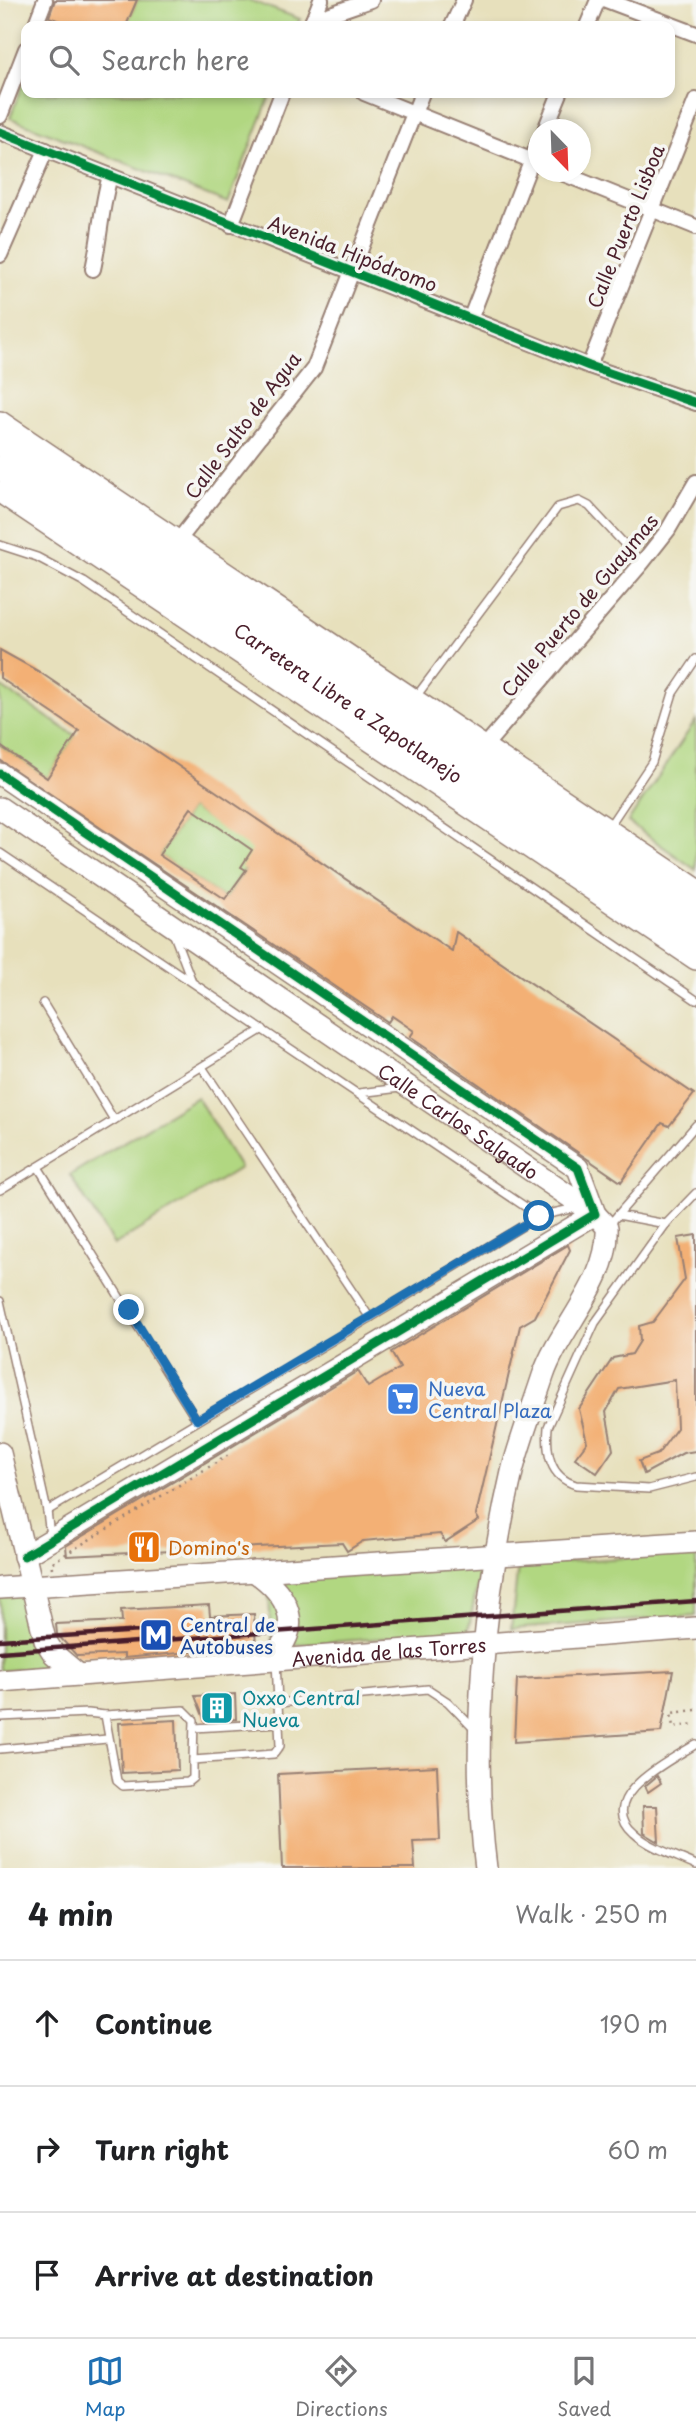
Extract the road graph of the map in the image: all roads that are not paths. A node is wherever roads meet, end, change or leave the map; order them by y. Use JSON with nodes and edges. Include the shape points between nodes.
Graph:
{"nodes":[{"id":1,"x":45,"y":0,"type":"edge"},
{"id":2,"x":321,"y":0,"type":"edge"},
{"id":3,"x":371,"y":0,"type":"edge"},
{"id":4,"x":464,"y":0,"type":"edge"},
{"id":5,"x":598,"y":0,"type":"edge"},
{"id":6,"x":606,"y":0,"type":"edge"},
{"id":7,"x":37,"y":21,"type":"edge"},
{"id":8,"x":313,"y":21,"type":"edge"},
{"id":9,"x":317,"y":21,"type":"edge"},
{"id":10,"x":454,"y":21,"type":"edge"},
{"id":11,"x":589,"y":21,"type":"edge"},
{"id":12,"x":662,"y":21,"type":"edge"},
{"id":13,"x":675,"y":26,"type":"edge"},
{"id":14,"x":696,"y":34,"type":"edge"},
{"id":15,"x":21,"y":62,"type":"edge"},
{"id":16,"x":280,"y":98,"type":"edge"},
{"id":17,"x":376,"y":98,"type":"edge"},
{"id":18,"x":420,"y":98,"type":"edge"},
{"id":19,"x":558,"y":98,"type":"edge"},
{"id":20,"x":696,"y":100,"type":"edge"},
{"id":21,"x":413,"y":113,"type":"junction"},
{"id":22,"x":0,"y":116,"type":"edge"},
{"id":23,"x":549,"y":119,"type":"edge"},
{"id":24,"x":0,"y":132,"type":"edge"},
{"id":25,"x":46,"y":150,"type":"junction"},
{"id":26,"x":528,"y":159,"type":"edge"},
{"id":27,"x":110,"y":176,"type":"junction"},
{"id":28,"x":528,"y":179,"type":"edge"},
{"id":29,"x":584,"y":182,"type":"edge"},
{"id":30,"x":652,"y":209,"type":"junction"},
{"id":31,"x":231,"y":225,"type":"junction"},
{"id":32,"x":696,"y":227,"type":"edge"},
{"id":33,"x":0,"y":255,"type":"edge"},
{"id":34,"x":93,"y":269,"type":"dead end"},
{"id":35,"x":351,"y":271,"type":"junction"},
{"id":36,"x":471,"y":317,"type":"junction"},
{"id":37,"x":589,"y":366,"type":"junction"},
{"id":38,"x":696,"y":402,"type":"edge"},
{"id":39,"x":0,"y":422,"type":"edge"},
{"id":40,"x":0,"y":444,"type":"edge"},
{"id":41,"x":0,"y":468,"type":"edge"},
{"id":42,"x":696,"y":482,"type":"edge"},
{"id":43,"x":0,"y":492,"type":"edge"},
{"id":44,"x":88,"y":527,"type":"junction"},
{"id":45,"x":177,"y":541,"type":"junction"},
{"id":46,"x":0,"y":545,"type":"edge"},
{"id":47,"x":642,"y":564,"type":"junction"},
{"id":48,"x":249,"y":657,"type":"junction"},
{"id":49,"x":696,"y":660,"type":"edge"},
{"id":50,"x":413,"y":702,"type":"junction"},
{"id":51,"x":484,"y":747,"type":"junction"},
{"id":52,"x":0,"y":774,"type":"edge"},
{"id":53,"x":0,"y":808,"type":"edge"},
{"id":54,"x":607,"y":829,"type":"junction"},
{"id":55,"x":0,"y":853,"type":"edge"},
{"id":56,"x":696,"y":889,"type":"edge"},
{"id":57,"x":696,"y":911,"type":"edge"},
{"id":58,"x":170,"y":924,"type":"junction"},
{"id":59,"x":696,"y":936,"type":"edge"},
{"id":60,"x":696,"y":959,"type":"edge"},
{"id":61,"x":191,"y":980,"type":"junction"},
{"id":62,"x":696,"y":1000,"type":"edge"},
{"id":63,"x":43,"y":1003,"type":"dead end"},
{"id":64,"x":263,"y":1029,"type":"junction"},
{"id":65,"x":202,"y":1067,"type":"junction"},
{"id":66,"x":408,"y":1087,"type":"junction"},
{"id":67,"x":359,"y":1093,"type":"junction"},
{"id":68,"x":114,"y":1120,"type":"junction"},
{"id":69,"x":696,"y":1125,"type":"edge"},
{"id":70,"x":38,"y":1167,"type":"junction"},
{"id":71,"x":0,"y":1190,"type":"edge"},
{"id":72,"x":696,"y":1193,"type":"edge"},
{"id":73,"x":539,"y":1216,"type":"junction"},
{"id":74,"x":602,"y":1216,"type":"junction"},
{"id":75,"x":666,"y":1224,"type":"junction"},
{"id":76,"x":0,"y":1301,"type":"edge"},
{"id":77,"x":370,"y":1318,"type":"junction"},
{"id":78,"x":197,"y":1420,"type":"junction"},
{"id":79,"x":0,"y":1453,"type":"edge"},
{"id":80,"x":696,"y":1477,"type":"edge"},
{"id":81,"x":4,"y":1488,"type":"edge"},
{"id":82,"x":47,"y":1511,"type":"junction"},
{"id":83,"x":51,"y":1539,"type":"junction"},
{"id":84,"x":696,"y":1542,"type":"edge"},
{"id":85,"x":496,"y":1555,"type":"junction"},
{"id":86,"x":24,"y":1556,"type":"junction"},
{"id":87,"x":254,"y":1571,"type":"junction"},
{"id":88,"x":30,"y":1586,"type":"junction"},
{"id":89,"x":0,"y":1588,"type":"edge"},
{"id":90,"x":696,"y":1628,"type":"edge"},
{"id":91,"x":486,"y":1642,"type":"junction"},
{"id":92,"x":272,"y":1659,"type":"junction"},
{"id":93,"x":79,"y":1675,"type":"junction"},
{"id":94,"x":0,"y":1681,"type":"edge"},
{"id":95,"x":278,"y":1703,"type":"junction"},
{"id":96,"x":105,"y":1715,"type":"junction"},
{"id":97,"x":0,"y":1717,"type":"edge"},
{"id":98,"x":279,"y":1723,"type":"junction"},
{"id":99,"x":194,"y":1728,"type":"junction"},
{"id":100,"x":480,"y":1736,"type":"junction"},
{"id":101,"x":107,"y":1739,"type":"junction"},
{"id":102,"x":696,"y":1744,"type":"edge"},
{"id":103,"x":0,"y":1749,"type":"edge"},
{"id":104,"x":193,"y":1760,"type":"junction"},
{"id":105,"x":696,"y":1865,"type":"edge"},
{"id":106,"x":486,"y":1868,"type":"edge"}],
"edges":[{"from":1,"to":7,"type":"street"},
{"from":2,"to":8,"type":"street"},
{"from":3,"to":9,"type":"street"},
{"from":4,"to":10,"type":"street"},
{"from":5,"to":11,"type":"street"},
{"from":6,"to":12,"type":"street"},
{"from":13,"to":14,"type":"street"},
{"from":15,"to":22,"type":"street"},
{"from":16,"to":31,"type":"street"},
{"from":17,"to":21,"type":"street"},
{"from":18,"to":21,"type":"street","name":"Calle Salto de Agua"},
{"from":19,"to":23,"type":"street"},
{"from":20,"to":30,"type":"street","name":"Calle Puerto Lisboa"},
{"from":21,"to":26,"type":"street"},
{"from":21,"to":35,"type":"street","name":"Calle Salto de Agua"},
{"from":24,"to":25,"type":"street","name":"Avenida Hipódromo"},
{"from":25,"to":27,"type":"street","name":"Avenida Hipódromo"},
{"from":25,"to":33,"type":"street"},
{"from":27,"to":31,"type":"street","name":"Avenida Hipódromo"},
{"from":27,"to":34,"type":"street"},
{"from":28,"to":36,"type":"street"},
{"from":29,"to":30,"type":"street"},
{"from":30,"to":32,"type":"street"},
{"from":30,"to":37,"type":"street","name":"Calle Puerto Lisboa"},
{"from":31,"to":35,"type":"street","name":"Avenida Hipódromo"},
{"from":35,"to":36,"type":"street","name":"Avenida Hipódromo"},
{"from":35,"to":45,"type":"street","name":"Calle Salto de Agua","via":[[314,368]]},
{"from":36,"to":37,"type":"street","name":"Avenida Hipódromo"},
{"from":37,"to":38,"type":"street","name":"Avenida Hipódromo"},
{"from":39,"to":45,"type":"street","name":"Carretera Libre a Zapotlanejo"},
{"from":40,"to":57,"type":"main road","name":"Carretera Libre a Zapotlanejo"},
{"from":41,"to":44,"type":"main road","name":"Carretera Libre a Zapotlanejo"},
{"from":42,"to":47,"type":"street","name":"Calle Puerto de Guaymas"},
{"from":43,"to":48,"type":"street","name":"Carretera Libre a Zapotlanejo"},
{"from":44,"to":48,"type":"main road"},
{"from":44,"to":59,"type":"main road","name":"Carretera Libre a Zapotlanejo"},
{"from":45,"to":50,"type":"street","name":"Carretera Libre a Zapotlanejo"},
{"from":46,"to":62,"type":"lane","via":[[37,557],[84,582]]},
{"from":47,"to":50,"type":"lane","via":[[589,506],[579,501],[558,507]]},
{"from":47,"to":51,"type":"street","name":"Calle Puerto de Guaymas"},
{"from":48,"to":60,"type":"street","name":"Carretera Libre a Zapotlanejo"},
{"from":49,"to":54,"type":"lane","via":[[673,693],[652,762]]},
{"from":50,"to":51,"type":"street","name":"Carretera Libre a Zapotlanejo"},
{"from":51,"to":54,"type":"street","name":"Carretera Libre a Zapotlanejo"},
{"from":52,"to":74,"type":"street","via":[[578,1168]]},
{"from":53,"to":58,"type":"street","name":"Calle Carlos Salgado"},
{"from":54,"to":56,"type":"street","name":"Carretera Libre a Zapotlanejo"},
{"from":55,"to":61,"type":"lane"},
{"from":58,"to":61,"type":"lane"},
{"from":58,"to":66,"type":"street","name":"Calle Carlos Salgado"},
{"from":61,"to":64,"type":"lane"},
{"from":63,"to":68,"type":"lane"},
{"from":64,"to":65,"type":"lane"},
{"from":64,"to":67,"type":"lane"},
{"from":65,"to":68,"type":"lane"},
{"from":65,"to":77,"type":"lane"},
{"from":66,"to":67,"type":"lane"},
{"from":66,"to":74,"type":"street","name":"Calle Carlos Salgado"},
{"from":67,"to":73,"type":"lane"},
{"from":68,"to":70,"type":"lane"},
{"from":69,"to":74,"type":"lane"},
{"from":70,"to":71,"type":"lane"},
{"from":70,"to":78,"type":"lane"},
{"from":72,"to":75,"type":"lane"},
{"from":73,"to":74,"type":"lane","via":[[572,1209]]},
{"from":73,"to":77,"type":"lane"},
{"from":74,"to":75,"type":"lane"},
{"from":74,"to":83,"type":"street"},
{"from":74,"to":85,"type":"street","via":[[606,1254],[545,1372],[512,1470]]},
{"from":75,"to":80,"type":"lane","via":[[595,1323],[548,1427],[547,1444],[556,1474],[576,1485],[649,1489]]},
{"from":76,"to":82,"type":"lane"},
{"from":77,"to":78,"type":"lane"},
{"from":78,"to":82,"type":"lane"},
{"from":79,"to":81,"type":"street"},
{"from":81,"to":86,"type":"street"},
{"from":82,"to":83,"type":"lane"},
{"from":83,"to":86,"type":"street"},
{"from":84,"to":85,"type":"street"},
{"from":85,"to":87,"type":"street"},
{"from":85,"to":91,"type":"street"},
{"from":86,"to":88,"type":"street"},
{"from":87,"to":88,"type":"street"},
{"from":87,"to":92,"type":"street","via":[[276,1587],[287,1607],[286,1637]]},
{"from":88,"to":89,"type":"street"},
{"from":88,"to":93,"type":"street","via":[[45,1640]]},
{"from":90,"to":91,"type":"street","name":"Avenida de las Torres"},
{"from":91,"to":92,"type":"street","name":"Avenida de las Torres"},
{"from":91,"to":100,"type":"street"},
{"from":92,"to":93,"type":"street","name":"Avenida de las Torres"},
{"from":92,"to":95,"type":"lane"},
{"from":93,"to":94,"type":"street","name":"Avenida de las Torres"},
{"from":95,"to":98,"type":"lane"},
{"from":95,"to":100,"type":"lane","via":[[428,1689],[448,1702]]},
{"from":96,"to":97,"type":"lane"},
{"from":96,"to":99,"type":"lane","via":[[184,1710],[192,1717]]},
{"from":96,"to":101,"type":"lane"},
{"from":98,"to":99,"type":"lane"},
{"from":98,"to":104,"type":"lane","via":[[280,1746],[274,1754]]},
{"from":99,"to":104,"type":"lane"},
{"from":100,"to":106,"type":"street"},
{"from":101,"to":103,"type":"lane"},
{"from":101,"to":104,"type":"lane","via":[[121,1786],[188,1782],[193,1778]]},
{"from":102,"to":105,"type":"lane","via":[[633,1787],[622,1811],[627,1826],[638,1837]]}]}
